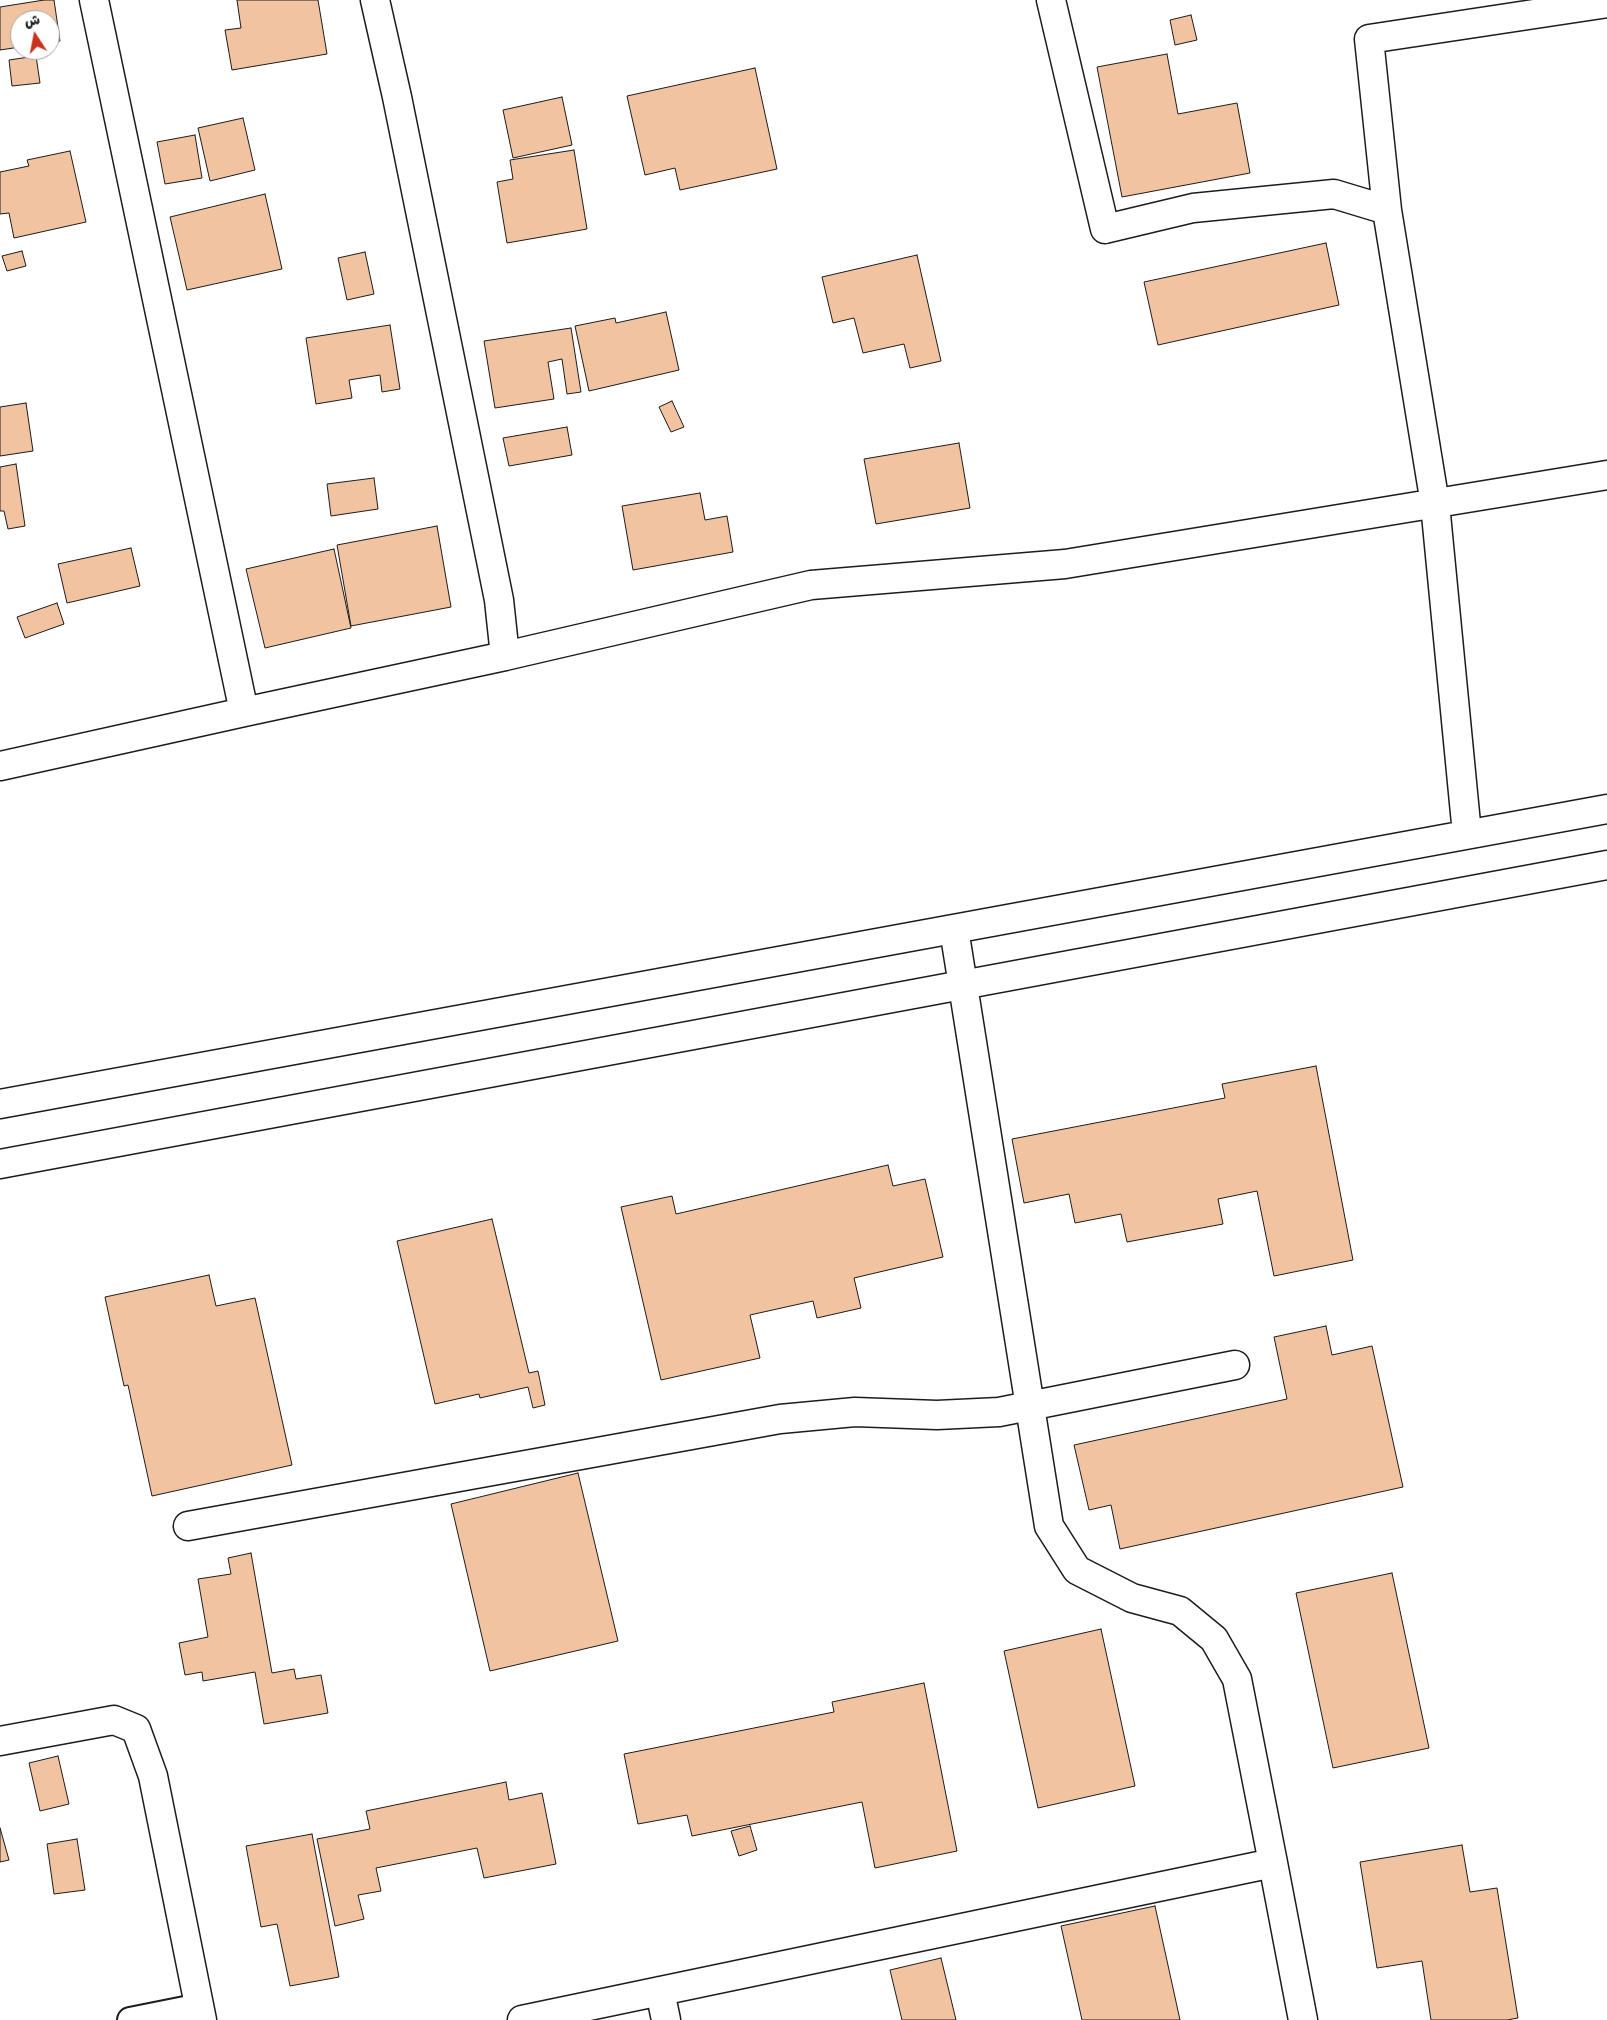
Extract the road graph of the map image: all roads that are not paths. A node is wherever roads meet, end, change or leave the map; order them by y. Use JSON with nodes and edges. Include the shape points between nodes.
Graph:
{"nodes":[{"id":1,"x":94,"y":0,"type":"edge"},
{"id":2,"x":375,"y":0,"type":"edge"},
{"id":3,"x":1051,"y":0,"type":"edge"},
{"id":4,"x":1607,"y":3,"type":"edge"},
{"id":5,"x":1387,"y":210,"type":"junction"},
{"id":6,"x":1607,"y":475,"type":"edge"},
{"id":7,"x":1435,"y":504,"type":"junction"},
{"id":8,"x":505,"y":656,"type":"junction"},
{"id":9,"x":244,"y":712,"type":"junction"},
{"id":10,"x":0,"y":766,"type":"edge"},
{"id":11,"x":1607,"y":809,"type":"edge"},
{"id":12,"x":1467,"y":834,"type":"junction"},
{"id":13,"x":1607,"y":865,"type":"edge"},
{"id":14,"x":954,"y":928,"type":"junction"},
{"id":15,"x":964,"y":984,"type":"junction"},
{"id":16,"x":0,"y":1104,"type":"edge"},
{"id":17,"x":0,"y":1164,"type":"edge"},
{"id":18,"x":1235,"y":1365,"type":"dead end"},
{"id":19,"x":1030,"y":1406,"type":"junction"},
{"id":20,"x":188,"y":1526,"type":"dead end"},
{"id":21,"x":0,"y":1741,"type":"edge"},
{"id":22,"x":1272,"y":1863,"type":"junction"},
{"id":23,"x":660,"y":1991,"type":"junction"},
{"id":24,"x":201,"y":2013,"type":"edge"},
{"id":25,"x":130,"y":2020,"type":"edge"},
{"id":26,"x":522,"y":2020,"type":"edge"},
{"id":27,"x":666,"y":2020,"type":"edge"},
{"id":28,"x":1303,"y":2020,"type":"edge"}],
"edges":[{"from":1,"to":9,"type":"street"},
{"from":2,"to":8,"type":"street","via":[[497,591]]},
{"from":3,"to":5,"type":"street","via":[[1105,229],[1193,208],[1334,194]]},
{"from":4,"to":5,"type":"street","via":[[1369,39]]},
{"from":5,"to":7,"type":"street"},
{"from":6,"to":7,"type":"street"},
{"from":7,"to":8,"type":"street","via":[[1065,564],[811,585]]},
{"from":7,"to":12,"type":"street"},
{"from":8,"to":9,"type":"street"},
{"from":9,"to":10,"type":"street"},
{"from":11,"to":12,"type":"street"},
{"from":12,"to":14,"type":"street"},
{"from":13,"to":15,"type":"street"},
{"from":14,"to":15,"type":"street"},
{"from":14,"to":16,"type":"street"},
{"from":15,"to":17,"type":"street"},
{"from":15,"to":19,"type":"street"},
{"from":18,"to":19,"type":"street"},
{"from":19,"to":20,"type":"street","via":[[999,1412],[937,1415],[855,1412],[780,1419]]},
{"from":19,"to":22,"type":"street","via":[[1049,1526],[1077,1570],[1132,1598],[1180,1611],[1214,1639],[1237,1679]]},
{"from":21,"to":24,"type":"street","via":[[114,1720],[136,1729],[153,1776]]},
{"from":22,"to":23,"type":"street"},
{"from":22,"to":28,"type":"street"},
{"from":23,"to":26,"type":"street"},
{"from":23,"to":27,"type":"street"},
{"from":24,"to":25,"type":"lane"}]}
